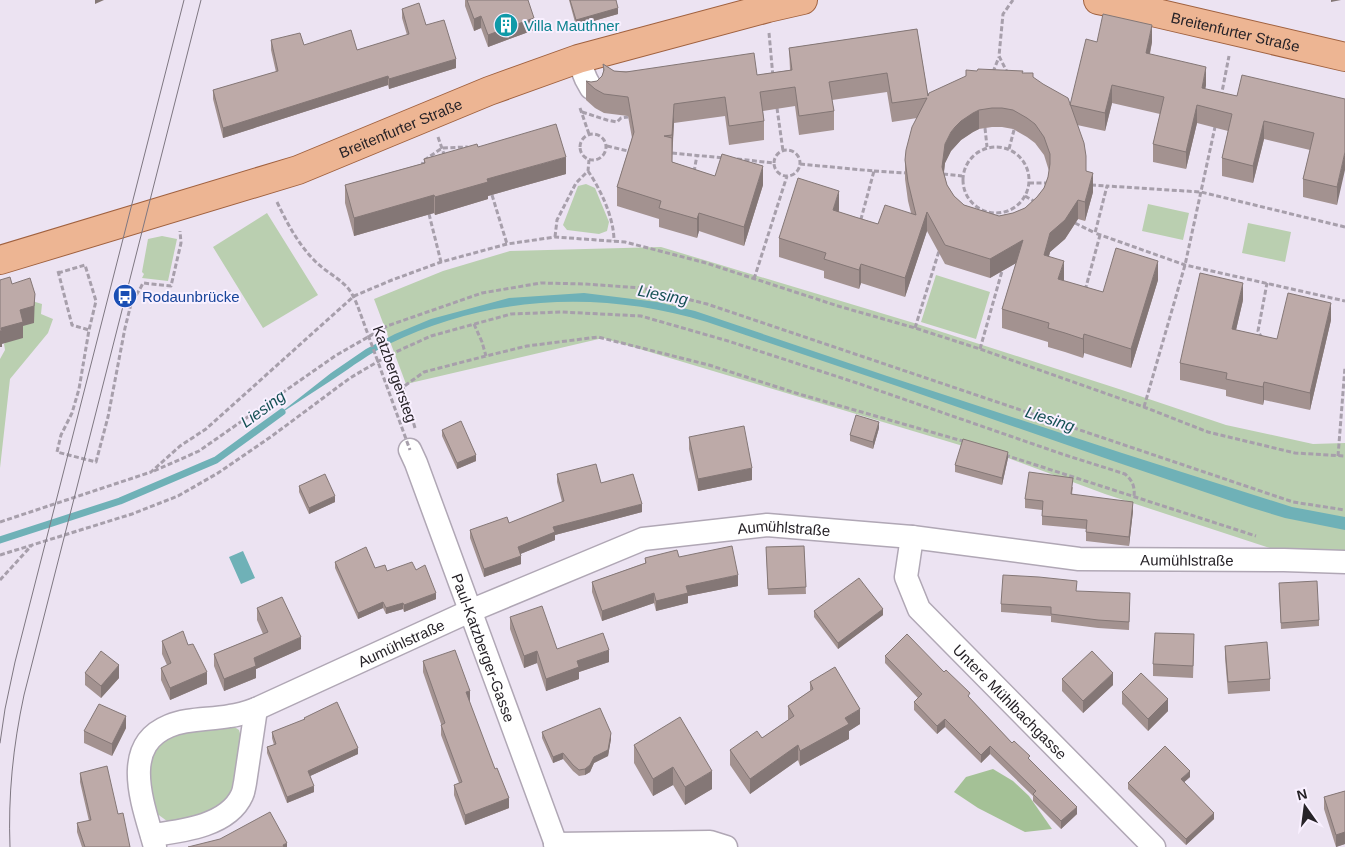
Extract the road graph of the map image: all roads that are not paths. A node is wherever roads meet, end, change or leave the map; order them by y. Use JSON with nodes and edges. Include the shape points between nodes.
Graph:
{"nodes":[{"id":1,"x":803,"y":0,"type":"edge"},
{"id":2,"x":1098,"y":0,"type":"edge"},
{"id":3,"x":1345,"y":58,"type":"edge"},
{"id":4,"x":578,"y":59,"type":"junction"},
{"id":5,"x":591,"y":88,"type":"edge"},
{"id":6,"x":0,"y":260,"type":"edge"},
{"id":7,"x":413,"y":457,"type":"road end"},
{"id":8,"x":912,"y":537,"type":"junction"},
{"id":9,"x":1345,"y":562,"type":"edge"},
{"id":10,"x":470,"y":611,"type":"junction"},
{"id":11,"x":256,"y":709,"type":"junction"},
{"id":12,"x":154,"y":841,"type":"edge"},
{"id":13,"x":556,"y":845,"type":"edge"},
{"id":14,"x":726,"y":847,"type":"edge"},
{"id":15,"x":1154,"y":847,"type":"edge"}],
"edges":[{"from":1,"to":4,"type":"main road","name":"Breitenfurter Straße"},
{"from":2,"to":3,"type":"main road","name":"Breitenfurter Straße"},
{"from":4,"to":5,"type":"street"},
{"from":4,"to":6,"type":"main road","name":"Breitenfurter Straße","via":[[270,180]]},
{"from":7,"to":10,"type":"street","name":"Paul-Katzberger-Gasse"},
{"from":8,"to":9,"type":"street","name":"Aumühlstraße","via":[[1079,559]]},
{"from":8,"to":10,"type":"street","name":"Aumühlstraße","via":[[767,525],[643,539]]},
{"from":8,"to":15,"type":"street","name":"Untere Mühlbachgasse","via":[[906,577],[919,609]]},
{"from":10,"to":11,"type":"street","name":"Aumühlstraße"},
{"from":10,"to":13,"type":"street","name":"Paul-Katzberger-Gasse"},
{"from":11,"to":12,"type":"street","name":"Aumühlstraße","via":[[245,783],[235,806],[218,819]]},
{"from":11,"to":12,"type":"street","name":"Aumühlstraße","via":[[170,726],[146,744],[138,772]]},
{"from":13,"to":14,"type":"street","via":[[710,842]]}]}
